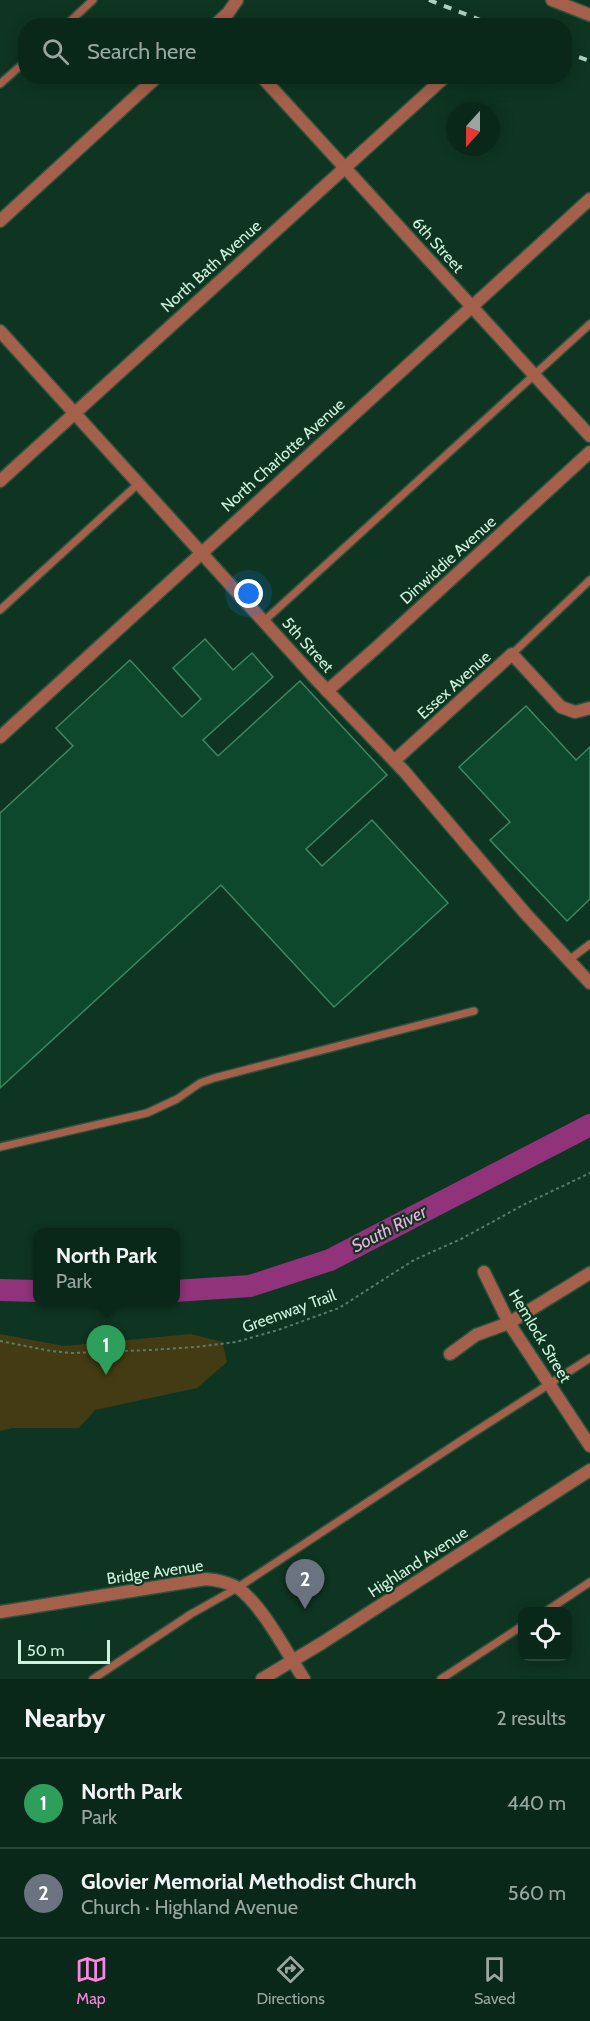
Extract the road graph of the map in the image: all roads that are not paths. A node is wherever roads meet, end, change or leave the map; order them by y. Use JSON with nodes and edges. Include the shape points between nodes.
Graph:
{"nodes":[{"id":1,"x":93,"y":0,"type":"edge"},
{"id":2,"x":237,"y":0,"type":"edge"},
{"id":3,"x":552,"y":0,"type":"edge"},
{"id":4,"x":590,"y":15,"type":"edge"},
{"id":5,"x":73,"y":18,"type":"edge"},
{"id":6,"x":223,"y":18,"type":"edge"},
{"id":7,"x":18,"y":68,"type":"edge"},
{"id":8,"x":0,"y":84,"type":"edge"},
{"id":9,"x":149,"y":84,"type":"edge"},
{"id":10,"x":268,"y":84,"type":"edge"},
{"id":11,"x":437,"y":84,"type":"edge"},
{"id":12,"x":345,"y":167,"type":"junction"},
{"id":13,"x":590,"y":199,"type":"edge"},
{"id":14,"x":0,"y":220,"type":"edge"},
{"id":15,"x":471,"y":306,"type":"junction"},
{"id":16,"x":590,"y":324,"type":"edge"},
{"id":17,"x":0,"y":331,"type":"edge"},
{"id":18,"x":534,"y":374,"type":"junction"},
{"id":19,"x":74,"y":414,"type":"junction"},
{"id":20,"x":590,"y":436,"type":"edge"},
{"id":21,"x":590,"y":452,"type":"edge"},
{"id":22,"x":0,"y":481,"type":"edge"},
{"id":23,"x":138,"y":484,"type":"junction"},
{"id":24,"x":201,"y":553,"type":"junction"},
{"id":25,"x":590,"y":580,"type":"edge"},
{"id":26,"x":0,"y":610,"type":"edge"},
{"id":27,"x":264,"y":621,"type":"junction"},
{"id":28,"x":512,"y":654,"type":"junction"},
{"id":29,"x":327,"y":691,"type":"junction"},
{"id":30,"x":590,"y":708,"type":"edge"},
{"id":31,"x":0,"y":736,"type":"edge"},
{"id":32,"x":395,"y":760,"type":"junction"},
{"id":33,"x":590,"y":944,"type":"edge"},
{"id":34,"x":569,"y":960,"type":"junction"},
{"id":35,"x":590,"y":983,"type":"edge"},
{"id":36,"x":474,"y":1011,"type":"dead end"},
{"id":37,"x":0,"y":1147,"type":"edge"},
{"id":38,"x":484,"y":1272,"type":"dead end"},
{"id":39,"x":590,"y":1273,"type":"edge"},
{"id":40,"x":509,"y":1323,"type":"junction"},
{"id":41,"x":450,"y":1354,"type":"dead end"},
{"id":42,"x":590,"y":1358,"type":"edge"},
{"id":43,"x":550,"y":1384,"type":"junction"},
{"id":44,"x":590,"y":1446,"type":"edge"},
{"id":45,"x":590,"y":1470,"type":"edge"},
{"id":46,"x":590,"y":1582,"type":"edge"},
{"id":47,"x":237,"y":1588,"type":"junction"},
{"id":48,"x":551,"y":1607,"type":"edge"},
{"id":49,"x":0,"y":1612,"type":"edge"},
{"id":50,"x":518,"y":1629,"type":"edge"},
{"id":51,"x":292,"y":1661,"type":"junction"},
{"id":52,"x":93,"y":1679,"type":"edge"},
{"id":53,"x":262,"y":1679,"type":"edge"},
{"id":54,"x":304,"y":1679,"type":"edge"},
{"id":55,"x":441,"y":1679,"type":"edge"}],
"edges":[{"from":1,"to":5,"type":"lane"},
{"from":2,"to":6,"type":"street"},
{"from":3,"to":4,"type":"street"},
{"from":7,"to":8,"type":"lane"},
{"from":9,"to":14,"type":"street"},
{"from":10,"to":12,"type":"street","name":"6th Street"},
{"from":11,"to":12,"type":"street","name":"North Bath Avenue"},
{"from":12,"to":15,"type":"street","name":"6th Street"},
{"from":12,"to":19,"type":"street","name":"North Bath Avenue"},
{"from":13,"to":15,"type":"street","name":"North Charlotte Avenue"},
{"from":15,"to":18,"type":"street","name":"6th Street"},
{"from":15,"to":24,"type":"street","name":"North Charlotte Avenue"},
{"from":16,"to":18,"type":"lane"},
{"from":17,"to":19,"type":"street","name":"5th Street"},
{"from":18,"to":20,"type":"street","name":"6th Street"},
{"from":18,"to":27,"type":"lane"},
{"from":19,"to":22,"type":"street","name":"North Bath Avenue"},
{"from":19,"to":23,"type":"street","name":"5th Street"},
{"from":21,"to":29,"type":"street","name":"Dinwiddie Avenue"},
{"from":23,"to":24,"type":"street","name":"5th Street"},
{"from":23,"to":26,"type":"lane"},
{"from":24,"to":27,"type":"street","name":"5th Street"},
{"from":24,"to":31,"type":"street","name":"North Charlotte Avenue"},
{"from":25,"to":28,"type":"lane"},
{"from":27,"to":29,"type":"street","name":"5th Street"},
{"from":28,"to":30,"type":"street","name":"Essex Avenue","via":[[561,707],[575,712]]},
{"from":28,"to":32,"type":"street","name":"Essex Avenue"},
{"from":29,"to":32,"type":"street","name":"5th Street"},
{"from":32,"to":34,"type":"street","name":"5th Street"},
{"from":33,"to":34,"type":"lane"},
{"from":34,"to":35,"type":"street","name":"5th Street"},
{"from":36,"to":37,"type":"lane","via":[[214,1078],[147,1113]]},
{"from":38,"to":40,"type":"street","name":"Hemlock Street"},
{"from":39,"to":40,"type":"street"},
{"from":40,"to":41,"type":"street","via":[[476,1335]]},
{"from":40,"to":43,"type":"street","name":"Hemlock Street"},
{"from":42,"to":43,"type":"lane"},
{"from":43,"to":44,"type":"street","name":"Hemlock Street"},
{"from":43,"to":47,"type":"lane"},
{"from":45,"to":51,"type":"street","name":"Highland Avenue"},
{"from":46,"to":48,"type":"lane"},
{"from":47,"to":49,"type":"street","name":"Bridge Avenue","via":[[219,1580],[206,1580]]},
{"from":47,"to":51,"type":"street","name":"Bridge Avenue","via":[[257,1607]]},
{"from":47,"to":52,"type":"lane"},
{"from":50,"to":55,"type":"lane"},
{"from":51,"to":53,"type":"street","name":"Highland Avenue"},
{"from":51,"to":54,"type":"street","name":"Bridge Avenue"}]}
